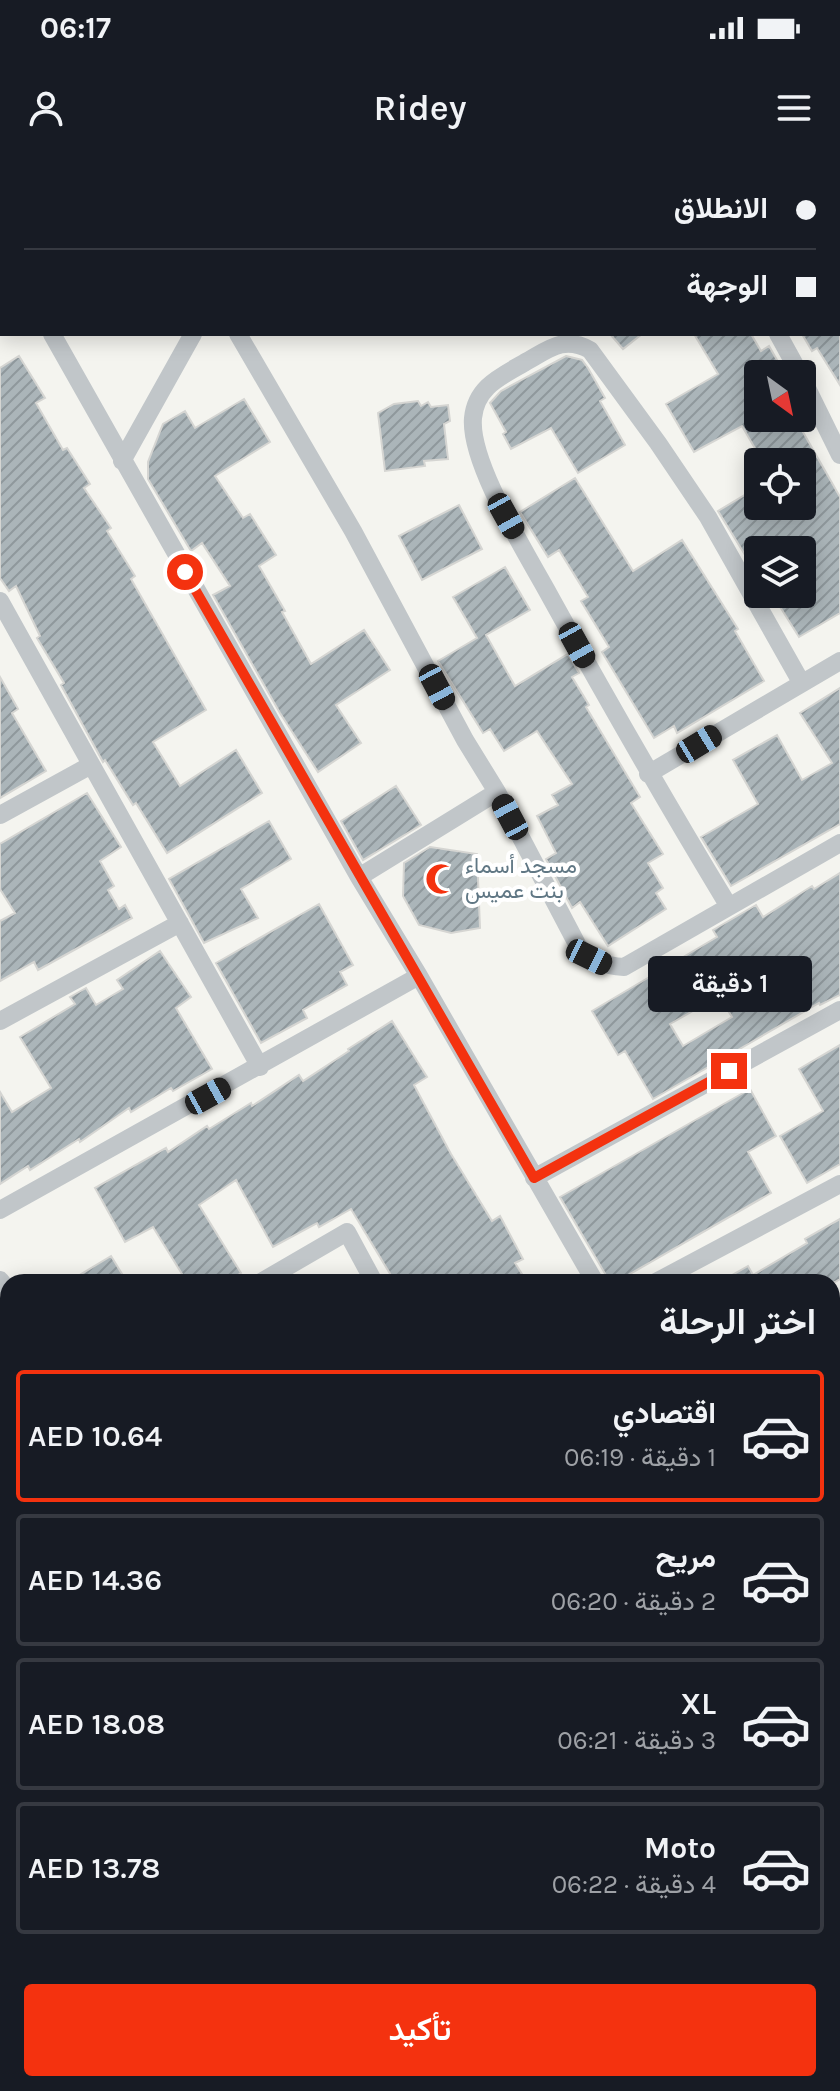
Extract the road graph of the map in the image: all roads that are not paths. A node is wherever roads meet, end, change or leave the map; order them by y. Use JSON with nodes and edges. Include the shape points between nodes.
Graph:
{"nodes":[{"id":1,"x":192,"y":336,"type":"edge"},
{"id":2,"x":239,"y":336,"type":"edge"},
{"id":3,"x":779,"y":336,"type":"edge"},
{"id":4,"x":57,"y":337,"type":"edge"},
{"id":5,"x":792,"y":360,"type":"edge"},
{"id":6,"x":816,"y":406,"type":"edge"},
{"id":7,"x":840,"y":455,"type":"edge"},
{"id":8,"x":122,"y":461,"type":"junction"},
{"id":9,"x":2,"y":611,"type":"edge"},
{"id":10,"x":840,"y":661,"type":"edge"},
{"id":11,"x":801,"y":682,"type":"junction"},
{"id":12,"x":91,"y":765,"type":"junction"},
{"id":13,"x":648,"y":774,"type":"junction"},
{"id":14,"x":497,"y":792,"type":"junction"},
{"id":15,"x":0,"y":815,"type":"edge"},
{"id":16,"x":840,"y":843,"type":"edge"},
{"id":17,"x":359,"y":877,"type":"junction"},
{"id":18,"x":728,"y":905,"type":"junction"},
{"id":19,"x":180,"y":923,"type":"junction"},
{"id":20,"x":419,"y":976,"type":"junction"},
{"id":21,"x":840,"y":1010,"type":"edge"},
{"id":22,"x":0,"y":1021,"type":"edge"},
{"id":23,"x":260,"y":1067,"type":"junction"},
{"id":24,"x":534,"y":1178,"type":"junction"},
{"id":25,"x":840,"y":1184,"type":"edge"},
{"id":26,"x":0,"y":1210,"type":"edge"},
{"id":27,"x":275,"y":1274,"type":"edge"},
{"id":28,"x":370,"y":1274,"type":"edge"},
{"id":29,"x":590,"y":1274,"type":"edge"},
{"id":30,"x":671,"y":1274,"type":"edge"}],
"edges":[{"from":1,"to":8,"type":"street"},
{"from":2,"to":14,"type":"street"},
{"from":3,"to":5,"type":"street"},
{"from":4,"to":8,"type":"street"},
{"from":6,"to":7,"type":"street"},
{"from":8,"to":17,"type":"street"},
{"from":9,"to":12,"type":"street"},
{"from":10,"to":11,"type":"street"},
{"from":11,"to":13,"type":"street"},
{"from":11,"to":13,"type":"street","via":[[708,517],[590,350],[576,343],[558,345],[490,382],[473,416],[473,437],[483,465]]},
{"from":12,"to":15,"type":"street"},
{"from":12,"to":19,"type":"street"},
{"from":13,"to":18,"type":"street"},
{"from":14,"to":17,"type":"street"},
{"from":14,"to":18,"type":"street","via":[[578,946],[607,966],[624,967]]},
{"from":16,"to":18,"type":"street"},
{"from":17,"to":20,"type":"street"},
{"from":19,"to":22,"type":"street"},
{"from":19,"to":23,"type":"street"},
{"from":20,"to":23,"type":"street"},
{"from":20,"to":24,"type":"street"},
{"from":21,"to":24,"type":"street"},
{"from":23,"to":26,"type":"street"},
{"from":24,"to":29,"type":"street"},
{"from":25,"to":30,"type":"street"},
{"from":27,"to":28,"type":"street","via":[[347,1232]]}]}
